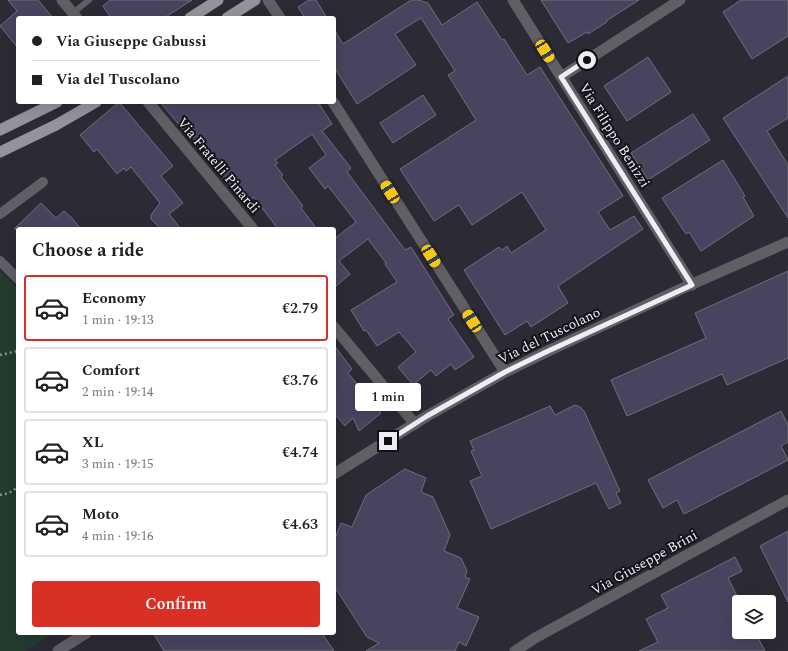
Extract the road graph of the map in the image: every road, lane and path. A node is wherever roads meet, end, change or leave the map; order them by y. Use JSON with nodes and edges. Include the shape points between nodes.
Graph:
{"nodes":[{"id":1,"x":62,"y":0,"type":"edge"},
{"id":2,"x":89,"y":0,"type":"edge"},
{"id":3,"x":218,"y":0,"type":"edge"},
{"id":4,"x":255,"y":0,"type":"edge"},
{"id":5,"x":268,"y":0,"type":"edge"},
{"id":6,"x":513,"y":0,"type":"edge"},
{"id":7,"x":680,"y":0,"type":"edge"},
{"id":8,"x":75,"y":15,"type":"edge"},
{"id":9,"x":193,"y":16,"type":"edge"},
{"id":10,"x":230,"y":16,"type":"edge"},
{"id":11,"x":279,"y":16,"type":"edge"},
{"id":12,"x":561,"y":77,"type":"junction"},
{"id":13,"x":53,"y":104,"type":"edge"},
{"id":14,"x":93,"y":104,"type":"edge"},
{"id":15,"x":150,"y":104,"type":"edge"},
{"id":16,"x":334,"y":104,"type":"edge"},
{"id":17,"x":0,"y":130,"type":"edge"},
{"id":18,"x":0,"y":152,"type":"edge"},
{"id":19,"x":44,"y":182,"type":"dead end"},
{"id":20,"x":0,"y":214,"type":"edge"},
{"id":21,"x":251,"y":227,"type":"edge"},
{"id":22,"x":788,"y":242,"type":"edge"},
{"id":23,"x":0,"y":261,"type":"edge"},
{"id":24,"x":16,"y":276,"type":"edge"},
{"id":25,"x":692,"y":285,"type":"junction"},
{"id":26,"x":336,"y":329,"type":"edge"},
{"id":27,"x":16,"y":351,"type":"edge"},
{"id":28,"x":0,"y":355,"type":"edge"},
{"id":29,"x":505,"y":372,"type":"junction"},
{"id":30,"x":415,"y":424,"type":"junction"},
{"id":31,"x":336,"y":473,"type":"edge"},
{"id":32,"x":16,"y":488,"type":"edge"},
{"id":33,"x":0,"y":495,"type":"edge"},
{"id":34,"x":788,"y":500,"type":"edge"},
{"id":35,"x":83,"y":635,"type":"edge"},
{"id":36,"x":58,"y":651,"type":"edge"},
{"id":37,"x":515,"y":651,"type":"edge"}],
"edges":[{"from":1,"to":8,"type":"street"},
{"from":2,"to":8,"type":"lane"},
{"from":3,"to":9,"type":"main road"},
{"from":4,"to":10,"type":"main road"},
{"from":5,"to":11,"type":"street"},
{"from":6,"to":12,"type":"street","name":"Via Filippo Benizzi"},
{"from":7,"to":12,"type":"street"},
{"from":12,"to":25,"type":"street","name":"Via Filippo Benizzi"},
{"from":13,"to":17,"type":"main road"},
{"from":14,"to":18,"type":"main road"},
{"from":15,"to":21,"type":"street","name":"Via Fratelli Pinardi"},
{"from":16,"to":29,"type":"street"},
{"from":19,"to":20,"type":"street"},
{"from":22,"to":25,"type":"street","name":"Via del Tuscolano"},
{"from":23,"to":24,"type":"street"},
{"from":25,"to":29,"type":"street","name":"Via del Tuscolano"},
{"from":26,"to":30,"type":"street"},
{"from":27,"to":28,"type":"path"},
{"from":29,"to":30,"type":"street","name":"Via del Tuscolano"},
{"from":30,"to":31,"type":"street","name":"Via del Tuscolano"},
{"from":32,"to":33,"type":"path"},
{"from":34,"to":37,"type":"street","name":"Via Giuseppe Brini"},
{"from":35,"to":36,"type":"street"}]}
